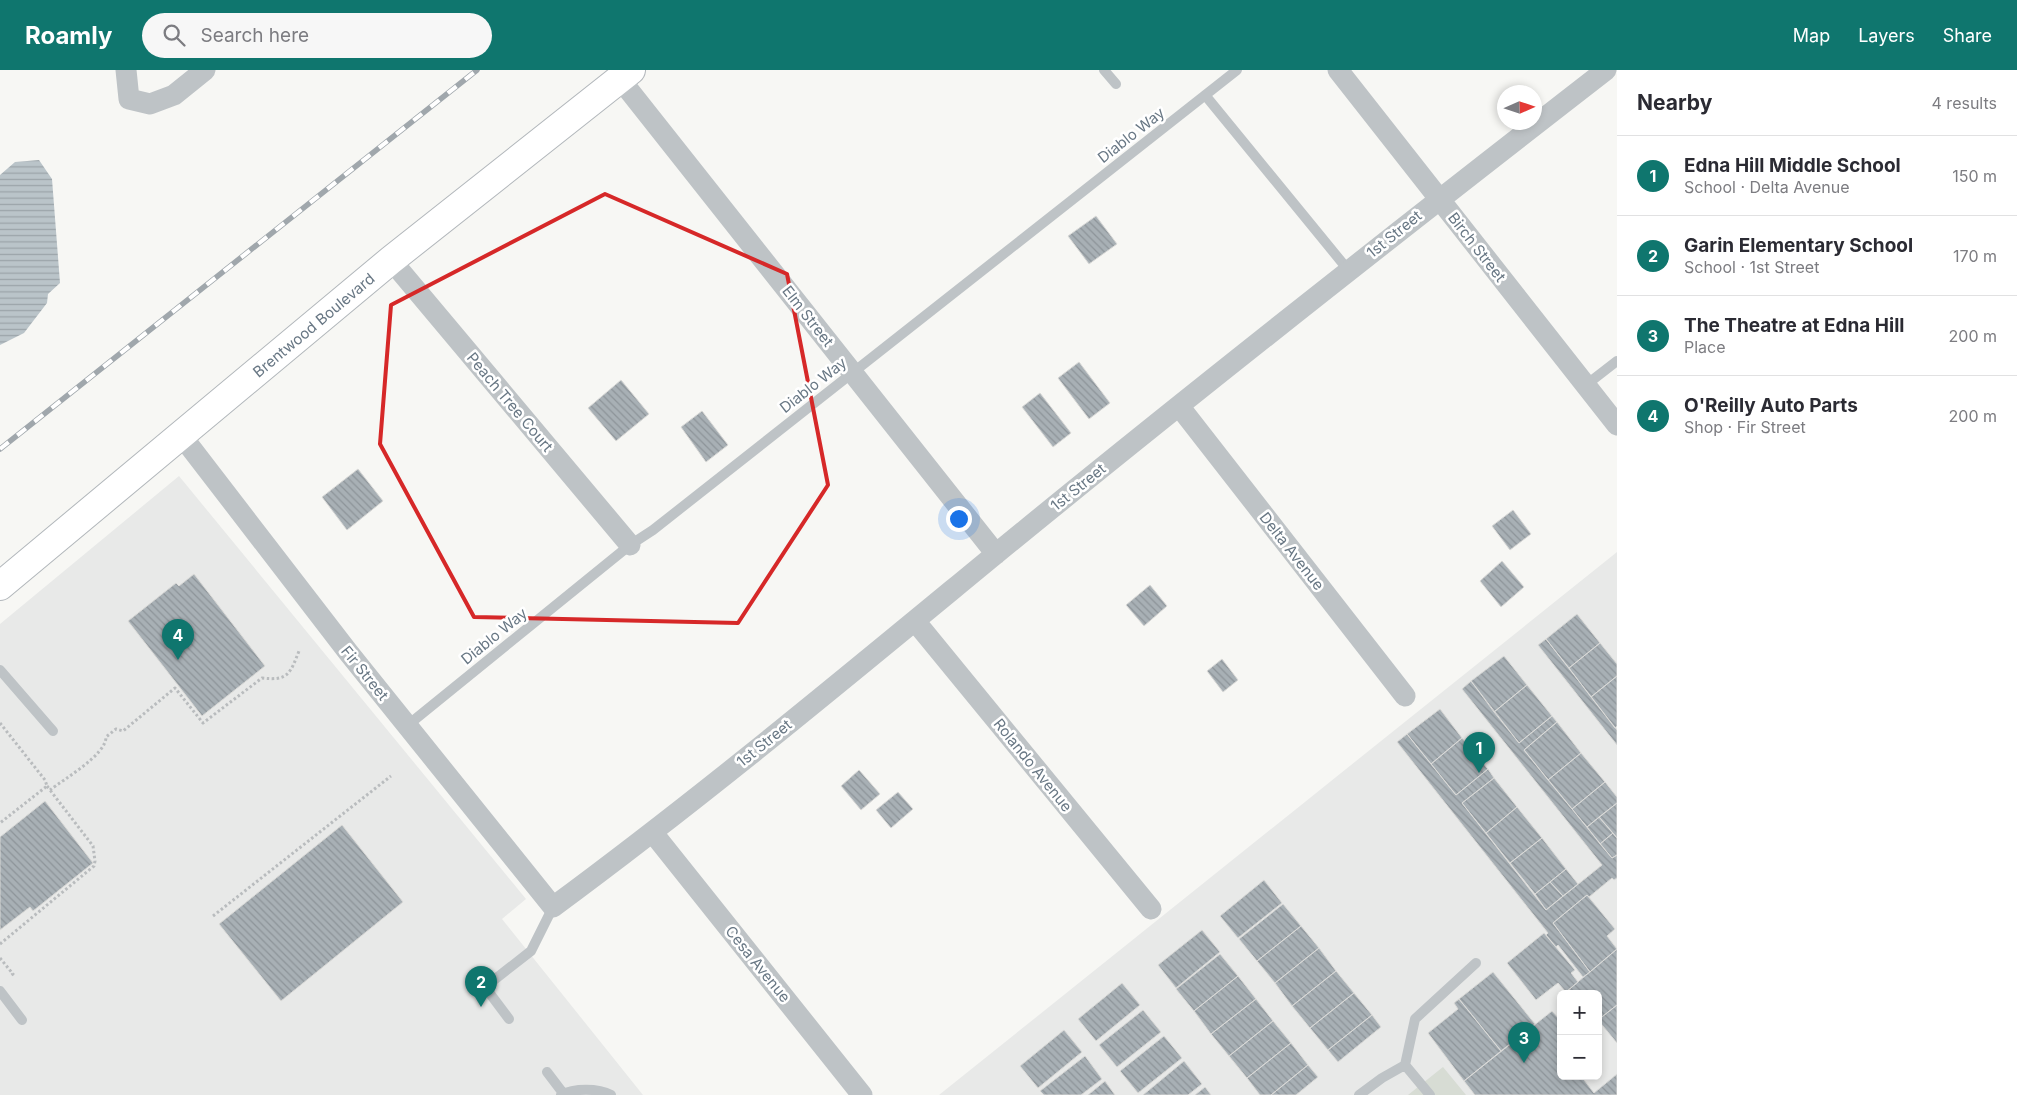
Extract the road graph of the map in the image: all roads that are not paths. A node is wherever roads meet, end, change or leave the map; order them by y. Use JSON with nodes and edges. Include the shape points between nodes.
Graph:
{"nodes":[{"id":1,"x":126,"y":70,"type":"edge"},
{"id":2,"x":205,"y":70,"type":"edge"},
{"id":3,"x":1104,"y":70,"type":"edge"},
{"id":4,"x":1237,"y":70,"type":"edge"},
{"id":5,"x":1338,"y":70,"type":"edge"},
{"id":6,"x":1606,"y":70,"type":"edge"},
{"id":7,"x":626,"y":74,"type":"edge"},
{"id":8,"x":1116,"y":84,"type":"dead end"},
{"id":9,"x":1205,"y":95,"type":"junction"},
{"id":10,"x":1439,"y":199,"type":"junction"},
{"id":11,"x":390,"y":260,"type":"junction"},
{"id":12,"x":1349,"y":271,"type":"junction"},
{"id":13,"x":1617,"y":361,"type":"edge"},
{"id":14,"x":853,"y":373,"type":"junction"},
{"id":15,"x":1586,"y":386,"type":"junction"},
{"id":16,"x":1179,"y":406,"type":"junction"},
{"id":17,"x":1617,"y":425,"type":"edge"},
{"id":18,"x":181,"y":435,"type":"junction"},
{"id":19,"x":630,"y":545,"type":"junction"},
{"id":20,"x":996,"y":554,"type":"junction"},
{"id":21,"x":0,"y":586,"type":"edge"},
{"id":22,"x":915,"y":622,"type":"junction"},
{"id":23,"x":0,"y":670,"type":"edge"},
{"id":24,"x":1405,"y":696,"type":"dead end"},
{"id":25,"x":408,"y":726,"type":"junction"},
{"id":26,"x":53,"y":731,"type":"dead end"},
{"id":27,"x":653,"y":833,"type":"junction"},
{"id":28,"x":552,"y":907,"type":"junction"},
{"id":29,"x":1151,"y":909,"type":"dead end"},
{"id":30,"x":1476,"y":963,"type":"dead end"},
{"id":31,"x":0,"y":991,"type":"edge"},
{"id":32,"x":509,"y":1019,"type":"dead end"},
{"id":33,"x":22,"y":1020,"type":"dead end"},
{"id":34,"x":1406,"y":1065,"type":"junction"},
{"id":35,"x":547,"y":1072,"type":"dead end"},
{"id":36,"x":562,"y":1094,"type":"edge"},
{"id":37,"x":611,"y":1095,"type":"edge"},
{"id":38,"x":862,"y":1095,"type":"edge"},
{"id":39,"x":1359,"y":1095,"type":"edge"},
{"id":40,"x":1430,"y":1095,"type":"edge"}],
"edges":[{"from":1,"to":2,"type":"street","via":[[129,99],[150,104],[174,95]]},
{"from":3,"to":8,"type":"lane"},
{"from":4,"to":9,"type":"lane","name":"Diablo Way"},
{"from":5,"to":10,"type":"street","name":"Birch Street"},
{"from":6,"to":10,"type":"street","name":"1st Street"},
{"from":7,"to":11,"type":"main road","name":"Brentwood Boulevard"},
{"from":7,"to":14,"type":"street","name":"Elm Street"},
{"from":9,"to":12,"type":"lane"},
{"from":9,"to":14,"type":"lane","name":"Diablo Way"},
{"from":10,"to":12,"type":"street","name":"1st Street"},
{"from":10,"to":15,"type":"street","name":"Birch Street"},
{"from":11,"to":18,"type":"main road","name":"Brentwood Boulevard"},
{"from":11,"to":19,"type":"street","name":"Peach Tree Court"},
{"from":12,"to":16,"type":"street","name":"1st Street"},
{"from":13,"to":15,"type":"lane"},
{"from":14,"to":19,"type":"lane","name":"Diablo Way"},
{"from":14,"to":20,"type":"street","name":"Elm Street"},
{"from":15,"to":17,"type":"street","name":"Birch Street"},
{"from":16,"to":20,"type":"street","name":"1st Street"},
{"from":16,"to":24,"type":"street","name":"Delta Avenue"},
{"from":18,"to":21,"type":"main road","name":"Brentwood Boulevard"},
{"from":18,"to":25,"type":"street","name":"Fir Street"},
{"from":19,"to":25,"type":"lane","name":"Diablo Way"},
{"from":20,"to":22,"type":"street","name":"1st Street"},
{"from":22,"to":27,"type":"street","name":"1st Street"},
{"from":22,"to":29,"type":"street","name":"Rolando Avenue"},
{"from":23,"to":26,"type":"lane"},
{"from":25,"to":28,"type":"street","name":"Fir Street"},
{"from":27,"to":28,"type":"street","name":"1st Street"},
{"from":27,"to":38,"type":"street","name":"Cesa Avenue"},
{"from":28,"to":32,"type":"lane","via":[[531,951],[485,987]]},
{"from":30,"to":34,"type":"lane","via":[[1415,1019]]},
{"from":31,"to":33,"type":"lane"},
{"from":34,"to":39,"type":"lane"},
{"from":34,"to":40,"type":"lane"},
{"from":35,"to":36,"type":"lane"},
{"from":36,"to":37,"type":"lane","via":[[592,1090]]}]}
